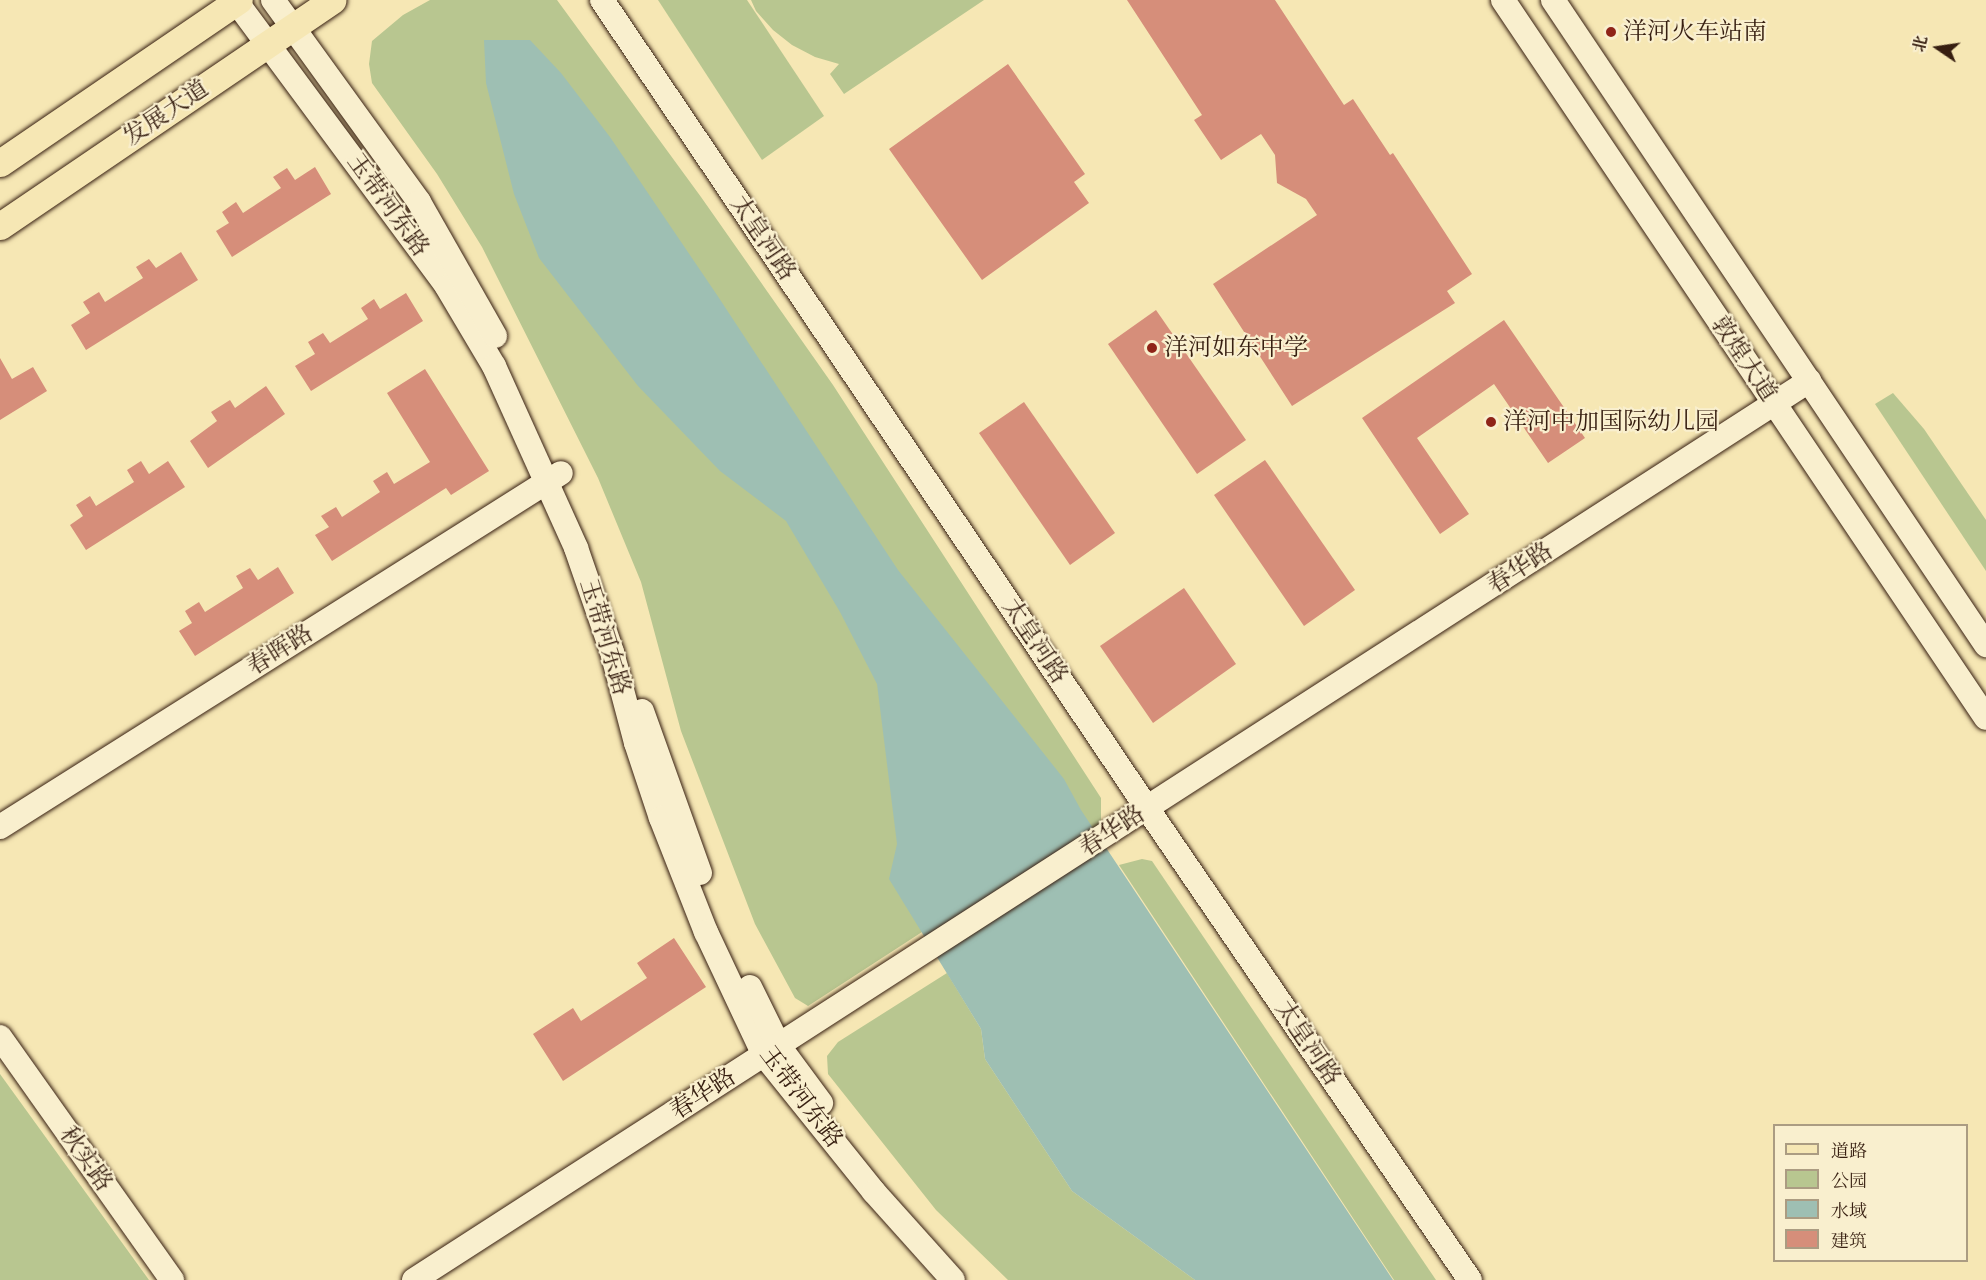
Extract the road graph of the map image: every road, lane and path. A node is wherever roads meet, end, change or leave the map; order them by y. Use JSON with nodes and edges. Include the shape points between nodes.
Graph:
{"nodes":[{"id":1,"x":273,"y":0,"type":"edge"},
{"id":2,"x":332,"y":0,"type":"edge"},
{"id":3,"x":602,"y":0,"type":"edge"},
{"id":4,"x":1503,"y":0,"type":"edge"},
{"id":5,"x":1552,"y":0,"type":"edge"},
{"id":6,"x":237,"y":1,"type":"edge"},
{"id":7,"x":294,"y":26,"type":"junction"},
{"id":8,"x":268,"y":44,"type":"junction"},
{"id":9,"x":0,"y":163,"type":"edge"},
{"id":10,"x":0,"y":226,"type":"edge"},
{"id":11,"x":1809,"y":381,"type":"junction"},
{"id":12,"x":1775,"y":404,"type":"junction"},
{"id":13,"x":554,"y":477,"type":"junction"},
{"id":14,"x":1986,"y":645,"type":"edge"},
{"id":15,"x":1986,"y":718,"type":"edge"},
{"id":16,"x":1148,"y":808,"type":"junction"},
{"id":17,"x":0,"y":827,"type":"edge"},
{"id":18,"x":0,"y":1037,"type":"edge"},
{"id":19,"x":772,"y":1050,"type":"junction"},
{"id":20,"x":172,"y":1280,"type":"edge"},
{"id":21,"x":414,"y":1280,"type":"edge"},
{"id":22,"x":953,"y":1280,"type":"edge"},
{"id":23,"x":968,"y":1280,"type":"edge"},
{"id":24,"x":1470,"y":1280,"type":"edge"}],
"edges":[{"from":1,"to":7,"type":"street","name":"玉带河东路"},
{"from":2,"to":7,"type":"main road","name":"发展大道"},
{"from":3,"to":16,"type":"street","name":"太皇河路"},
{"from":4,"to":12,"type":"street","name":"敦煌大道"},
{"from":5,"to":11,"type":"street","name":"敦煌大道"},
{"from":6,"to":8,"type":"street","name":"玉带河东路"},
{"from":6,"to":9,"type":"main road"},
{"from":7,"to":8,"type":"main road","name":"发展大道"},
{"from":7,"to":13,"type":"street","name":"玉带河东路","via":[[419,202],[511,363]]},
{"from":8,"to":10,"type":"main road","name":"发展大道"},
{"from":8,"to":13,"type":"street","name":"玉带河东路","via":[[447,287]]},
{"from":11,"to":12,"type":"street","name":"春华路"},
{"from":11,"to":14,"type":"street","name":"敦煌大道"},
{"from":12,"to":15,"type":"street","name":"敦煌大道"},
{"from":12,"to":16,"type":"street","name":"春华路"},
{"from":13,"to":17,"type":"street","name":"春晖路"},
{"from":13,"to":19,"type":"street","name":"玉带河东路","via":[[661,818],[706,932]]},
{"from":16,"to":19,"type":"street","name":"春华路"},
{"from":16,"to":24,"type":"street","name":"太皇河路"},
{"from":18,"to":20,"type":"street","name":"秋实路"},
{"from":19,"to":21,"type":"street","name":"春华路"},
{"from":19,"to":22,"type":"street","name":"玉带河东路","via":[[874,1192]]},
{"from":19,"to":23,"type":"street","name":"玉带河东路"}]}
